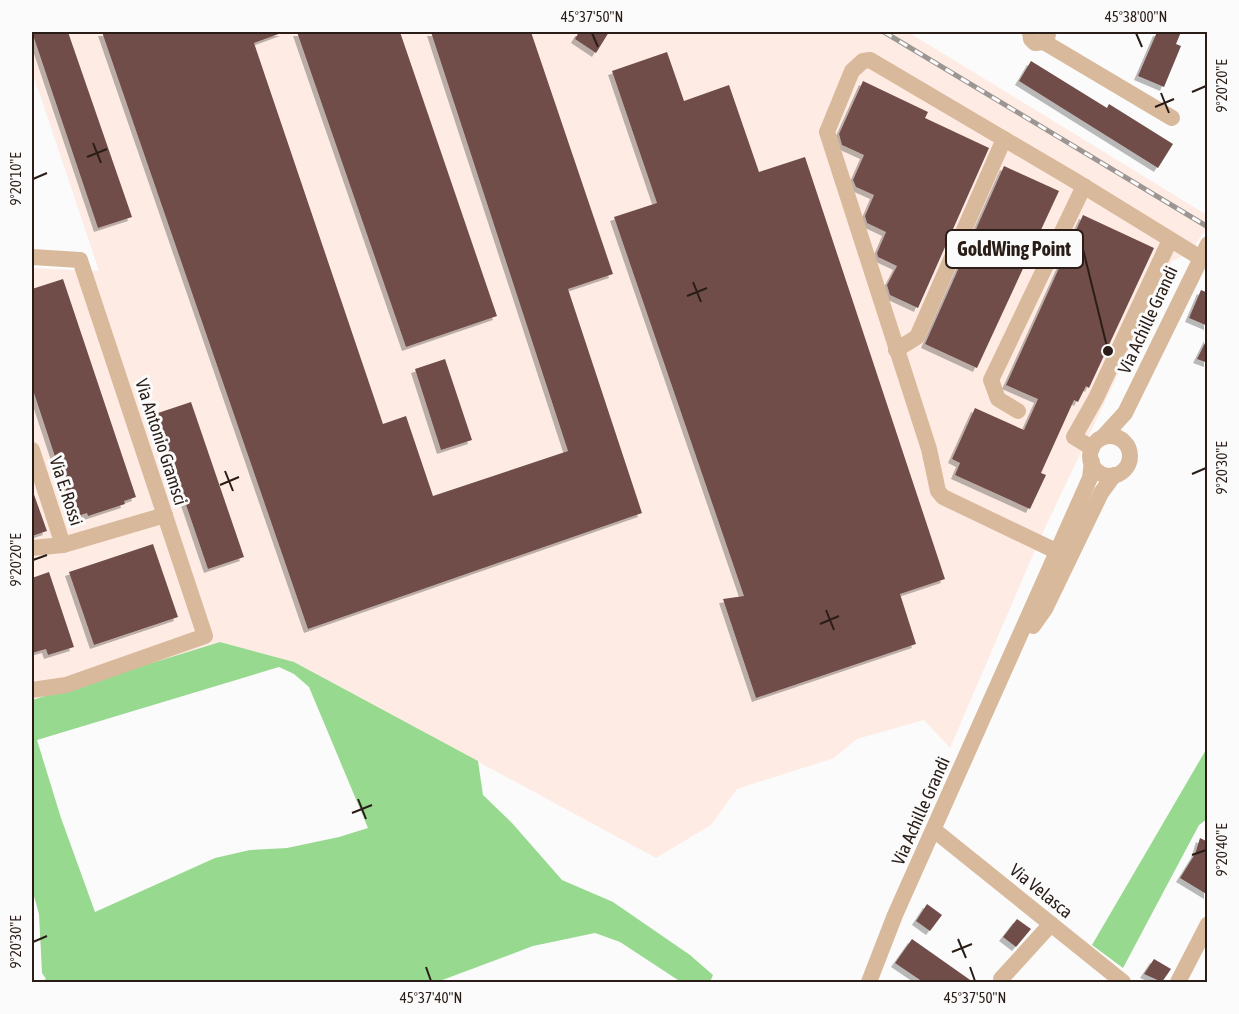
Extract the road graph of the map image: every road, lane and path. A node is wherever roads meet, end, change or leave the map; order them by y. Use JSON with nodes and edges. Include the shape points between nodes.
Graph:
{"nodes":[{"id":1,"x":1030,"y":32,"type":"edge"},
{"id":2,"x":1046,"y":37,"type":"edge"},
{"id":3,"x":1172,"y":118,"type":"dead end"},
{"id":4,"x":1004,"y":139,"type":"junction"},
{"id":5,"x":1084,"y":186,"type":"junction"},
{"id":6,"x":1170,"y":240,"type":"junction"},
{"id":7,"x":1205,"y":248,"type":"edge"},
{"id":8,"x":32,"y":257,"type":"edge"},
{"id":9,"x":896,"y":350,"type":"junction"},
{"id":10,"x":1018,"y":411,"type":"dead end"},
{"id":11,"x":1125,"y":413,"type":"junction"},
{"id":12,"x":1127,"y":444,"type":"junction"},
{"id":13,"x":1096,"y":449,"type":"junction"},
{"id":14,"x":32,"y":450,"type":"edge"},
{"id":15,"x":1114,"y":475,"type":"junction"},
{"id":16,"x":165,"y":515,"type":"junction"},
{"id":17,"x":63,"y":545,"type":"junction"},
{"id":18,"x":32,"y":548,"type":"edge"},
{"id":19,"x":1058,"y":552,"type":"junction"},
{"id":20,"x":1012,"y":656,"type":"junction"},
{"id":21,"x":32,"y":690,"type":"edge"},
{"id":22,"x":934,"y":830,"type":"junction"},
{"id":23,"x":1051,"y":924,"type":"junction"},
{"id":24,"x":1208,"y":924,"type":"edge"},
{"id":25,"x":1001,"y":979,"type":"dead end"},
{"id":26,"x":868,"y":982,"type":"edge"},
{"id":27,"x":1121,"y":982,"type":"edge"},
{"id":28,"x":1178,"y":982,"type":"edge"}],
"edges":[{"from":1,"to":2,"type":"street","via":[[1033,42]]},
{"from":2,"to":3,"type":"street"},
{"from":4,"to":5,"type":"street"},
{"from":4,"to":9,"type":"street","via":[[917,337]]},
{"from":4,"to":9,"type":"street","via":[[870,60],[852,71],[827,132]]},
{"from":5,"to":6,"type":"street"},
{"from":5,"to":10,"type":"street","via":[[991,380],[998,399]]},
{"from":6,"to":7,"type":"street"},
{"from":6,"to":13,"type":"street","via":[[1074,437]]},
{"from":7,"to":11,"type":"street","name":"Via Achille Grandi"},
{"from":8,"to":16,"type":"street","name":"Via Antonio Gramsci","via":[[80,260]]},
{"from":9,"to":19,"type":"street","via":[[938,491],[943,497]]},
{"from":11,"to":12,"type":"street","name":"Via Achille Grandi"},
{"from":11,"to":13,"type":"street","name":"Via Achille Grandi"},
{"from":12,"to":13,"type":"street","via":[[1114,436]]},
{"from":12,"to":15,"type":"street","name":"Via Achille Grandi","via":[[1130,462]]},
{"from":13,"to":15,"type":"street","via":[[1100,473]]},
{"from":13,"to":19,"type":"street","name":"Via Achille Grandi","via":[[1090,478]]},
{"from":14,"to":17,"type":"street","name":"Via E. Rossi"},
{"from":15,"to":20,"type":"street","name":"Via Achille Grandi","via":[[1101,493],[1045,609]]},
{"from":16,"to":17,"type":"street"},
{"from":16,"to":21,"type":"street","name":"Via Antonio Gramsci","via":[[206,636],[66,685]]},
{"from":17,"to":18,"type":"street"},
{"from":19,"to":20,"type":"street","name":"Via Achille Grandi"},
{"from":20,"to":22,"type":"street","name":"Via Achille Grandi"},
{"from":22,"to":23,"type":"street","name":"Via Velasca"},
{"from":22,"to":26,"type":"street","name":"Via Achille Grandi"},
{"from":23,"to":25,"type":"street"},
{"from":23,"to":27,"type":"street","name":"Via Velasca"},
{"from":24,"to":28,"type":"street"}]}
